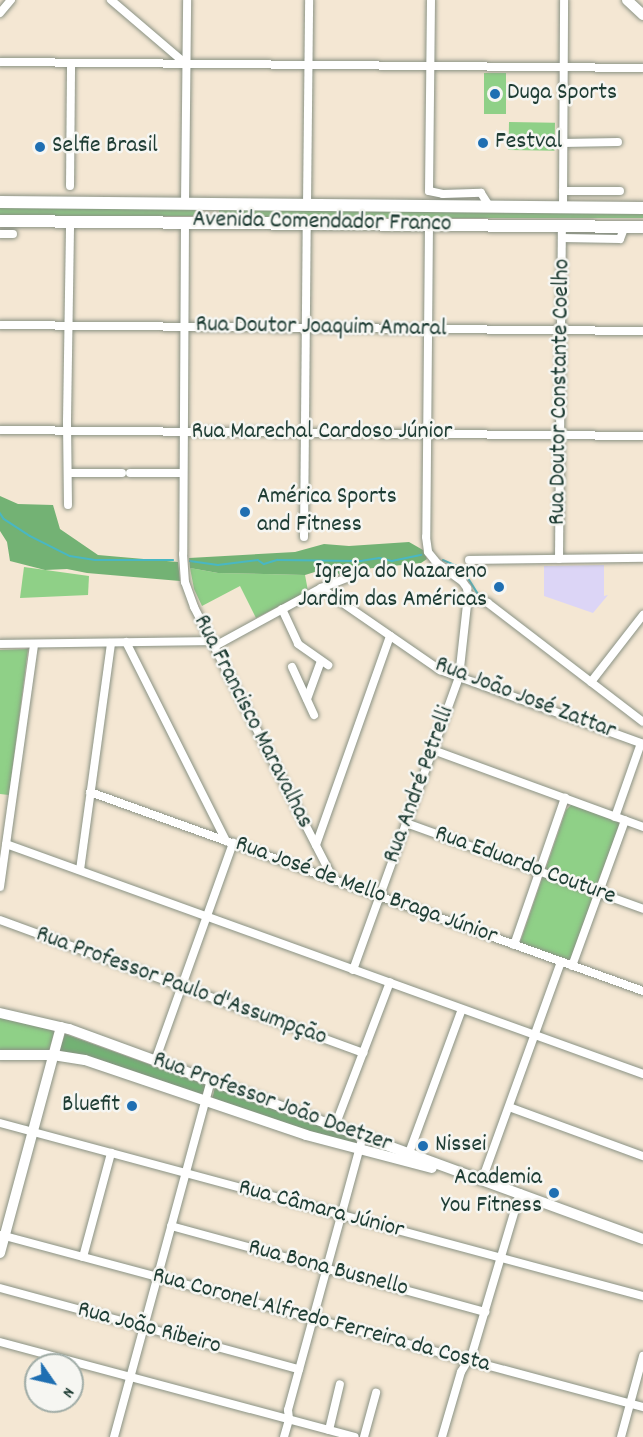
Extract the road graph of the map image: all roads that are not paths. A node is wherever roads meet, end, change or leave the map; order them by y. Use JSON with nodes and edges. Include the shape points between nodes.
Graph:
{"nodes":[{"id":1,"x":12,"y":0,"type":"edge"},
{"id":2,"x":111,"y":0,"type":"edge"},
{"id":3,"x":187,"y":0,"type":"edge"},
{"id":4,"x":309,"y":0,"type":"edge"},
{"id":5,"x":431,"y":0,"type":"edge"},
{"id":6,"x":564,"y":0,"type":"edge"},
{"id":7,"x":627,"y":0,"type":"edge"},
{"id":8,"x":0,"y":13,"type":"edge"},
{"id":9,"x":643,"y":15,"type":"edge"},
{"id":10,"x":0,"y":62,"type":"edge"},
{"id":11,"x":71,"y":63,"type":"junction"},
{"id":12,"x":186,"y":64,"type":"junction"},
{"id":13,"x":308,"y":65,"type":"junction"},
{"id":14,"x":430,"y":66,"type":"junction"},
{"id":15,"x":564,"y":68,"type":"junction"},
{"id":16,"x":643,"y":68,"type":"edge"},
{"id":17,"x":618,"y":142,"type":"dead end"},
{"id":18,"x":563,"y":143,"type":"junction"},
{"id":19,"x":70,"y":186,"type":"dead end"},
{"id":20,"x":563,"y":190,"type":"junction"},
{"id":21,"x":620,"y":191,"type":"dead end"},
{"id":22,"x":0,"y":202,"type":"edge"},
{"id":23,"x":643,"y":202,"type":"edge"},
{"id":24,"x":185,"y":204,"type":"junction"},
{"id":25,"x":205,"y":204,"type":"junction"},
{"id":26,"x":307,"y":205,"type":"junction"},
{"id":27,"x":489,"y":206,"type":"junction"},
{"id":28,"x":562,"y":207,"type":"junction"},
{"id":29,"x":584,"y":207,"type":"junction"},
{"id":30,"x":643,"y":208,"type":"edge"},
{"id":31,"x":0,"y":220,"type":"edge"},
{"id":32,"x":70,"y":221,"type":"junction"},
{"id":33,"x":185,"y":222,"type":"junction"},
{"id":34,"x":205,"y":222,"type":"junction"},
{"id":35,"x":307,"y":223,"type":"junction"},
{"id":36,"x":429,"y":224,"type":"junction"},
{"id":37,"x":625,"y":226,"type":"junction"},
{"id":38,"x":643,"y":226,"type":"edge"},
{"id":39,"x":562,"y":232,"type":"junction"},
{"id":40,"x":0,"y":234,"type":"edge"},
{"id":41,"x":13,"y":234,"type":"dead end"},
{"id":42,"x":0,"y":325,"type":"edge"},
{"id":43,"x":184,"y":326,"type":"junction"},
{"id":44,"x":68,"y":327,"type":"junction"},
{"id":45,"x":306,"y":327,"type":"junction"},
{"id":46,"x":428,"y":328,"type":"junction"},
{"id":47,"x":561,"y":330,"type":"junction"},
{"id":48,"x":643,"y":331,"type":"edge"},
{"id":49,"x":0,"y":430,"type":"edge"},
{"id":50,"x":67,"y":431,"type":"junction"},
{"id":51,"x":184,"y":432,"type":"junction"},
{"id":52,"x":305,"y":433,"type":"junction"},
{"id":53,"x":427,"y":434,"type":"junction"},
{"id":54,"x":560,"y":435,"type":"junction"},
{"id":55,"x":643,"y":436,"type":"edge"},
{"id":56,"x":69,"y":473,"type":"junction"},
{"id":57,"x":183,"y":473,"type":"junction"},
{"id":58,"x":68,"y":505,"type":"dead end"},
{"id":59,"x":304,"y":537,"type":"dead end"},
{"id":60,"x":559,"y":558,"type":"junction"},
{"id":61,"x":643,"y":558,"type":"edge"},
{"id":62,"x":469,"y":560,"type":"dead end"},
{"id":63,"x":350,"y":577,"type":"dead end"},
{"id":64,"x":321,"y":588,"type":"junction"},
{"id":65,"x":468,"y":596,"type":"junction"},
{"id":66,"x":282,"y":609,"type":"junction"},
{"id":67,"x":642,"y":619,"type":"edge"},
{"id":68,"x":390,"y":636,"type":"junction"},
{"id":69,"x":126,"y":642,"type":"junction"},
{"id":70,"x":111,"y":643,"type":"junction"},
{"id":71,"x":213,"y":643,"type":"junction"},
{"id":72,"x":0,"y":644,"type":"edge"},
{"id":73,"x":34,"y":644,"type":"junction"},
{"id":74,"x":292,"y":667,"type":"dead end"},
{"id":75,"x":459,"y":677,"type":"junction"},
{"id":76,"x":591,"y":682,"type":"junction"},
{"id":77,"x":307,"y":699,"type":"junction"},
{"id":78,"x":314,"y":715,"type":"dead end"},
{"id":79,"x":643,"y":722,"type":"edge"},
{"id":80,"x":642,"y":744,"type":"edge"},
{"id":81,"x":433,"y":750,"type":"junction"},
{"id":82,"x":90,"y":792,"type":"junction"},
{"id":83,"x":565,"y":798,"type":"junction"},
{"id":84,"x":615,"y":817,"type":"junction"},
{"id":85,"x":625,"y":820,"type":"junction"},
{"id":86,"x":406,"y":823,"type":"junction"},
{"id":87,"x":643,"y":827,"type":"edge"},
{"id":88,"x":229,"y":842,"type":"junction"},
{"id":89,"x":6,"y":844,"type":"junction"},
{"id":90,"x":316,"y":845,"type":"junction"},
{"id":91,"x":80,"y":870,"type":"junction"},
{"id":92,"x":540,"y":872,"type":"junction"},
{"id":93,"x":333,"y":879,"type":"junction"},
{"id":94,"x":0,"y":887,"type":"edge"},
{"id":95,"x":599,"y":893,"type":"junction"},
{"id":96,"x":380,"y":896,"type":"junction"},
{"id":97,"x":643,"y":909,"type":"edge"},
{"id":98,"x":207,"y":916,"type":"junction"},
{"id":99,"x":0,"y":920,"type":"edge"},
{"id":100,"x":514,"y":945,"type":"junction"},
{"id":101,"x":561,"y":962,"type":"junction"},
{"id":102,"x":572,"y":966,"type":"junction"},
{"id":103,"x":353,"y":969,"type":"junction"},
{"id":104,"x":390,"y":982,"type":"junction"},
{"id":105,"x":181,"y":987,"type":"junction"},
{"id":106,"x":643,"y":991,"type":"edge"},
{"id":107,"x":462,"y":1009,"type":"junction"},
{"id":108,"x":0,"y":1013,"type":"edge"},
{"id":109,"x":61,"y":1027,"type":"junction"},
{"id":110,"x":534,"y":1035,"type":"junction"},
{"id":111,"x":363,"y":1053,"type":"junction"},
{"id":112,"x":0,"y":1055,"type":"edge"},
{"id":113,"x":53,"y":1056,"type":"junction"},
{"id":114,"x":155,"y":1061,"type":"junction"},
{"id":115,"x":643,"y":1074,"type":"edge"},
{"id":116,"x":211,"y":1081,"type":"junction"},
{"id":117,"x":205,"y":1101,"type":"junction"},
{"id":118,"x":508,"y":1107,"type":"junction"},
{"id":119,"x":0,"y":1123,"type":"edge"},
{"id":120,"x":335,"y":1126,"type":"junction"},
{"id":121,"x":33,"y":1131,"type":"junction"},
{"id":122,"x":363,"y":1136,"type":"junction"},
{"id":123,"x":359,"y":1150,"type":"junction"},
{"id":124,"x":111,"y":1153,"type":"junction"},
{"id":125,"x":410,"y":1153,"type":"junction"},
{"id":126,"x":643,"y":1156,"type":"edge"},
{"id":127,"x":186,"y":1173,"type":"junction"},
{"id":128,"x":482,"y":1180,"type":"junction"},
{"id":129,"x":520,"y":1193,"type":"junction"},
{"id":130,"x":341,"y":1215,"type":"junction"},
{"id":131,"x":171,"y":1226,"type":"junction"},
{"id":132,"x":2,"y":1235,"type":"edge"},
{"id":133,"x":643,"y":1239,"type":"edge"},
{"id":134,"x":0,"y":1253,"type":"edge"},
{"id":135,"x":83,"y":1257,"type":"junction"},
{"id":136,"x":500,"y":1258,"type":"junction"},
{"id":137,"x":326,"y":1269,"type":"junction"},
{"id":138,"x":158,"y":1276,"type":"junction"},
{"id":139,"x":0,"y":1288,"type":"edge"},
{"id":140,"x":643,"y":1296,"type":"edge"},
{"id":141,"x":484,"y":1312,"type":"junction"},
{"id":142,"x":313,"y":1318,"type":"junction"},
{"id":143,"x":144,"y":1327,"type":"junction"},
{"id":144,"x":0,"y":1342,"type":"edge"},
{"id":145,"x":643,"y":1356,"type":"edge"},
{"id":146,"x":467,"y":1360,"type":"junction"},
{"id":147,"x":299,"y":1369,"type":"junction"},
{"id":148,"x":130,"y":1377,"type":"junction"},
{"id":149,"x":340,"y":1384,"type":"dead end"},
{"id":150,"x":376,"y":1393,"type":"dead end"},
{"id":151,"x":630,"y":1404,"type":"junction"},
{"id":152,"x":643,"y":1407,"type":"edge"},
{"id":153,"x":289,"y":1419,"type":"junction"},
{"id":154,"x":329,"y":1430,"type":"junction"},
{"id":155,"x":114,"y":1437,"type":"edge"},
{"id":156,"x":284,"y":1437,"type":"edge"},
{"id":157,"x":355,"y":1437,"type":"edge"},
{"id":158,"x":364,"y":1437,"type":"edge"},
{"id":159,"x":442,"y":1437,"type":"edge"},
{"id":160,"x":621,"y":1437,"type":"edge"}],
"edges":[{"from":1,"to":8,"type":"street"},
{"from":2,"to":12,"type":"street"},
{"from":3,"to":12,"type":"street"},
{"from":4,"to":13,"type":"street"},
{"from":5,"to":14,"type":"street"},
{"from":6,"to":15,"type":"street"},
{"from":7,"to":9,"type":"main road"},
{"from":10,"to":11,"type":"street"},
{"from":11,"to":12,"type":"street"},
{"from":11,"to":19,"type":"street"},
{"from":12,"to":13,"type":"street"},
{"from":12,"to":24,"type":"street"},
{"from":13,"to":14,"type":"street"},
{"from":13,"to":26,"type":"street"},
{"from":14,"to":15,"type":"street"},
{"from":14,"to":27,"type":"street","via":[[429,191],[481,193]]},
{"from":15,"to":16,"type":"street"},
{"from":15,"to":18,"type":"street"},
{"from":17,"to":18,"type":"street"},
{"from":18,"to":20,"type":"street"},
{"from":20,"to":21,"type":"street"},
{"from":20,"to":28,"type":"street"},
{"from":22,"to":24,"type":"highway","name":"Avenida Comendador Franco"},
{"from":23,"to":29,"type":"highway"},
{"from":24,"to":25,"type":"highway","name":"Avenida Comendador Franco"},
{"from":25,"to":26,"type":"highway","name":"Avenida Comendador Franco"},
{"from":25,"to":34,"type":"highway","via":[[213,213]]},
{"from":26,"to":27,"type":"highway","name":"Avenida Comendador Franco"},
{"from":27,"to":28,"type":"highway","name":"Avenida Comendador Franco"},
{"from":28,"to":29,"type":"highway","name":"Avenida Comendador Franco"},
{"from":29,"to":30,"type":"highway","name":"Avenida Comendador Franco"},
{"from":31,"to":32,"type":"highway","name":"Avenida Comendador Franco"},
{"from":32,"to":33,"type":"highway","name":"Avenida Comendador Franco"},
{"from":32,"to":44,"type":"street"},
{"from":33,"to":34,"type":"highway","name":"Avenida Comendador Franco"},
{"from":33,"to":43,"type":"street","name":"Rua Francisco Maravalhas"},
{"from":34,"to":35,"type":"highway","name":"Avenida Comendador Franco"},
{"from":35,"to":36,"type":"highway","name":"Avenida Comendador Franco"},
{"from":35,"to":45,"type":"street"},
{"from":36,"to":39,"type":"highway","name":"Avenida Comendador Franco"},
{"from":36,"to":46,"type":"street"},
{"from":37,"to":38,"type":"highway","name":"Avenida Comendador Franco"},
{"from":37,"to":39,"type":"highway","name":"Avenida Comendador Franco"},
{"from":37,"to":39,"type":"street","via":[[620,239]]},
{"from":39,"to":47,"type":"street","name":"Rua Doutor Constante Coelho"},
{"from":40,"to":41,"type":"street"},
{"from":42,"to":44,"type":"street","name":"Rua Doutor Joaquim Amaral"},
{"from":43,"to":44,"type":"street","name":"Rua Doutor Joaquim Amaral"},
{"from":43,"to":45,"type":"street","name":"Rua Doutor Joaquim Amaral"},
{"from":43,"to":51,"type":"street","name":"Rua Francisco Maravalhas"},
{"from":44,"to":50,"type":"street"},
{"from":45,"to":46,"type":"street","name":"Rua Doutor Joaquim Amaral"},
{"from":45,"to":52,"type":"street"},
{"from":46,"to":47,"type":"street","name":"Rua Doutor Joaquim Amaral"},
{"from":46,"to":53,"type":"street"},
{"from":47,"to":48,"type":"street","name":"Rua Doutor Joaquim Amaral"},
{"from":47,"to":54,"type":"street","name":"Rua Doutor Constante Coelho"},
{"from":49,"to":50,"type":"street","name":"Rua Marechal Cardoso Júnior"},
{"from":50,"to":51,"type":"street","name":"Rua Marechal Cardoso Júnior"},
{"from":50,"to":56,"type":"street"},
{"from":51,"to":52,"type":"street","name":"Rua Marechal Cardoso Júnior"},
{"from":51,"to":57,"type":"street","name":"Rua Francisco Maravalhas"},
{"from":52,"to":53,"type":"street","name":"Rua Marechal Cardoso Júnior"},
{"from":52,"to":59,"type":"street"},
{"from":53,"to":54,"type":"street","name":"Rua Marechal Cardoso Júnior"},
{"from":53,"to":65,"type":"street","via":[[426,537],[430,557],[462,581]]},
{"from":54,"to":55,"type":"street","name":"Rua Marechal Cardoso Júnior"},
{"from":54,"to":60,"type":"street","name":"Rua Doutor Constante Coelho"},
{"from":56,"to":57,"type":"street"},
{"from":56,"to":58,"type":"street"},
{"from":57,"to":71,"type":"street","name":"Rua Francisco Maravalhas","via":[[183,561],[190,598]]},
{"from":60,"to":61,"type":"street"},
{"from":60,"to":62,"type":"street"},
{"from":63,"to":64,"type":"street"},
{"from":64,"to":66,"type":"street"},
{"from":64,"to":68,"type":"street","name":"Rua João José Zattar"},
{"from":65,"to":75,"type":"street","name":"Rua André Petrelli"},
{"from":65,"to":76,"type":"street","via":[[488,603]]},
{"from":66,"to":71,"type":"street"},
{"from":66,"to":77,"type":"street","via":[[297,642],[325,663]]},
{"from":67,"to":76,"type":"street"},
{"from":68,"to":75,"type":"street","name":"Rua João José Zattar","via":[[432,666]]},
{"from":68,"to":90,"type":"street"},
{"from":69,"to":70,"type":"street"},
{"from":69,"to":71,"type":"street"},
{"from":69,"to":88,"type":"street"},
{"from":70,"to":73,"type":"street"},
{"from":70,"to":82,"type":"street"},
{"from":71,"to":90,"type":"street","name":"Rua Francisco Maravalhas"},
{"from":72,"to":73,"type":"street"},
{"from":73,"to":89,"type":"street"},
{"from":74,"to":77,"type":"street"},
{"from":75,"to":80,"type":"street","name":"Rua João José Zattar"},
{"from":75,"to":81,"type":"street","name":"Rua André Petrelli"},
{"from":76,"to":79,"type":"street"},
{"from":77,"to":78,"type":"street"},
{"from":80,"to":84,"type":"street"},
{"from":81,"to":83,"type":"street"},
{"from":81,"to":86,"type":"street","name":"Rua André Petrelli"},
{"from":82,"to":88,"type":"street","name":"Rua José de Mello Braga Júnior"},
{"from":82,"to":91,"type":"street"},
{"from":83,"to":84,"type":"street"},
{"from":83,"to":92,"type":"street"},
{"from":84,"to":85,"type":"street"},
{"from":85,"to":87,"type":"street"},
{"from":85,"to":95,"type":"street"},
{"from":86,"to":92,"type":"street","name":"Rua Eduardo Couture"},
{"from":86,"to":96,"type":"street","name":"Rua André Petrelli"},
{"from":88,"to":93,"type":"street","name":"Rua José de Mello Braga Júnior"},
{"from":88,"to":98,"type":"street"},
{"from":89,"to":91,"type":"street"},
{"from":89,"to":94,"type":"street"},
{"from":90,"to":93,"type":"street","name":"Rua Francisco Maravalhas"},
{"from":91,"to":98,"type":"street"},
{"from":92,"to":95,"type":"street","name":"Rua Eduardo Couture"},
{"from":92,"to":100,"type":"street"},
{"from":93,"to":96,"type":"street","name":"Rua José de Mello Braga Júnior"},
{"from":95,"to":97,"type":"street","name":"Rua Eduardo Couture"},
{"from":95,"to":102,"type":"street"},
{"from":96,"to":100,"type":"street","name":"Rua José de Mello Braga Júnior"},
{"from":96,"to":103,"type":"street","name":"Rua André Petrelli"},
{"from":98,"to":103,"type":"street"},
{"from":98,"to":105,"type":"street"},
{"from":99,"to":105,"type":"street","name":"Rua Professor Paulo d'Assumpção"},
{"from":100,"to":101,"type":"street","name":"Rua José de Mello Braga Júnior"},
{"from":101,"to":102,"type":"street","name":"Rua José de Mello Braga Júnior"},
{"from":101,"to":110,"type":"street"},
{"from":102,"to":106,"type":"street","name":"Rua José de Mello Braga Júnior"},
{"from":103,"to":104,"type":"street"},
{"from":104,"to":107,"type":"street"},
{"from":104,"to":111,"type":"street"},
{"from":105,"to":111,"type":"street","name":"Rua Professor Paulo d'Assumpção"},
{"from":105,"to":114,"type":"street"},
{"from":107,"to":110,"type":"street"},
{"from":107,"to":125,"type":"street"},
{"from":108,"to":109,"type":"main road","name":"Rua Professor João Doetzer"},
{"from":109,"to":113,"type":"main road"},
{"from":109,"to":114,"type":"main road","name":"Rua Professor João Doetzer"},
{"from":110,"to":115,"type":"street"},
{"from":110,"to":118,"type":"street"},
{"from":111,"to":120,"type":"street"},
{"from":112,"to":113,"type":"main road","name":"Rua Professor João Doetzer"},
{"from":113,"to":117,"type":"main road","name":"Rua Professor João Doetzer","via":[[85,1060]]},
{"from":113,"to":121,"type":"main road"},
{"from":114,"to":116,"type":"main road","name":"Rua Professor João Doetzer"},
{"from":116,"to":117,"type":"street"},
{"from":116,"to":120,"type":"main road","name":"Rua Professor João Doetzer"},
{"from":117,"to":123,"type":"main road","name":"Rua Professor João Doetzer"},
{"from":117,"to":127,"type":"street"},
{"from":118,"to":126,"type":"street"},
{"from":118,"to":128,"type":"street"},
{"from":119,"to":121,"type":"street","name":"Rua Câmara Júnior"},
{"from":120,"to":122,"type":"main road","name":"Rua Professor João Doetzer"},
{"from":121,"to":124,"type":"street","name":"Rua Câmara Júnior"},
{"from":121,"to":132,"type":"main road"},
{"from":122,"to":123,"type":"street"},
{"from":122,"to":125,"type":"main road","name":"Rua Professor João Doetzer"},
{"from":123,"to":128,"type":"main road","name":"Rua Professor João Doetzer"},
{"from":123,"to":130,"type":"street"},
{"from":124,"to":127,"type":"street","name":"Rua Câmara Júnior"},
{"from":124,"to":135,"type":"street"},
{"from":125,"to":128,"type":"main road","name":"Rua Professor João Doetzer"},
{"from":127,"to":130,"type":"street","name":"Rua Câmara Júnior"},
{"from":127,"to":131,"type":"street"},
{"from":128,"to":129,"type":"main road","name":"Rua Professor João Doetzer"},
{"from":129,"to":133,"type":"main road","name":"Rua Professor João Doetzer"},
{"from":129,"to":136,"type":"street"},
{"from":130,"to":136,"type":"street","name":"Rua Câmara Júnior"},
{"from":130,"to":137,"type":"street"},
{"from":131,"to":137,"type":"street","name":"Rua Bona Busnello"},
{"from":131,"to":138,"type":"street"},
{"from":132,"to":134,"type":"main road"},
{"from":132,"to":135,"type":"street","name":"Rua Coronel Alfredo Ferreira da Costa"},
{"from":135,"to":138,"type":"street","name":"Rua Coronel Alfredo Ferreira da Costa"},
{"from":136,"to":140,"type":"street","name":"Rua Câmara Júnior"},
{"from":136,"to":141,"type":"street"},
{"from":137,"to":141,"type":"street","name":"Rua Bona Busnello"},
{"from":137,"to":142,"type":"street"},
{"from":138,"to":142,"type":"street","name":"Rua Coronel Alfredo Ferreira da Costa"},
{"from":138,"to":143,"type":"street"},
{"from":139,"to":143,"type":"street","name":"Rua João Ribeiro"},
{"from":141,"to":146,"type":"street"},
{"from":142,"to":146,"type":"street","name":"Rua Coronel Alfredo Ferreira da Costa"},
{"from":142,"to":147,"type":"street"},
{"from":143,"to":147,"type":"street","name":"Rua João Ribeiro"},
{"from":143,"to":148,"type":"street"},
{"from":144,"to":148,"type":"street"},
{"from":145,"to":151,"type":"street"},
{"from":146,"to":151,"type":"street","name":"Rua Coronel Alfredo Ferreira da Costa"},
{"from":146,"to":159,"type":"street"},
{"from":147,"to":153,"type":"street"},
{"from":148,"to":153,"type":"street"},
{"from":148,"to":155,"type":"street"},
{"from":149,"to":154,"type":"street"},
{"from":150,"to":158,"type":"street"},
{"from":151,"to":152,"type":"street","name":"Rua Coronel Alfredo Ferreira da Costa"},
{"from":151,"to":160,"type":"street"},
{"from":153,"to":154,"type":"street"},
{"from":153,"to":156,"type":"street"},
{"from":154,"to":157,"type":"street"}]}
